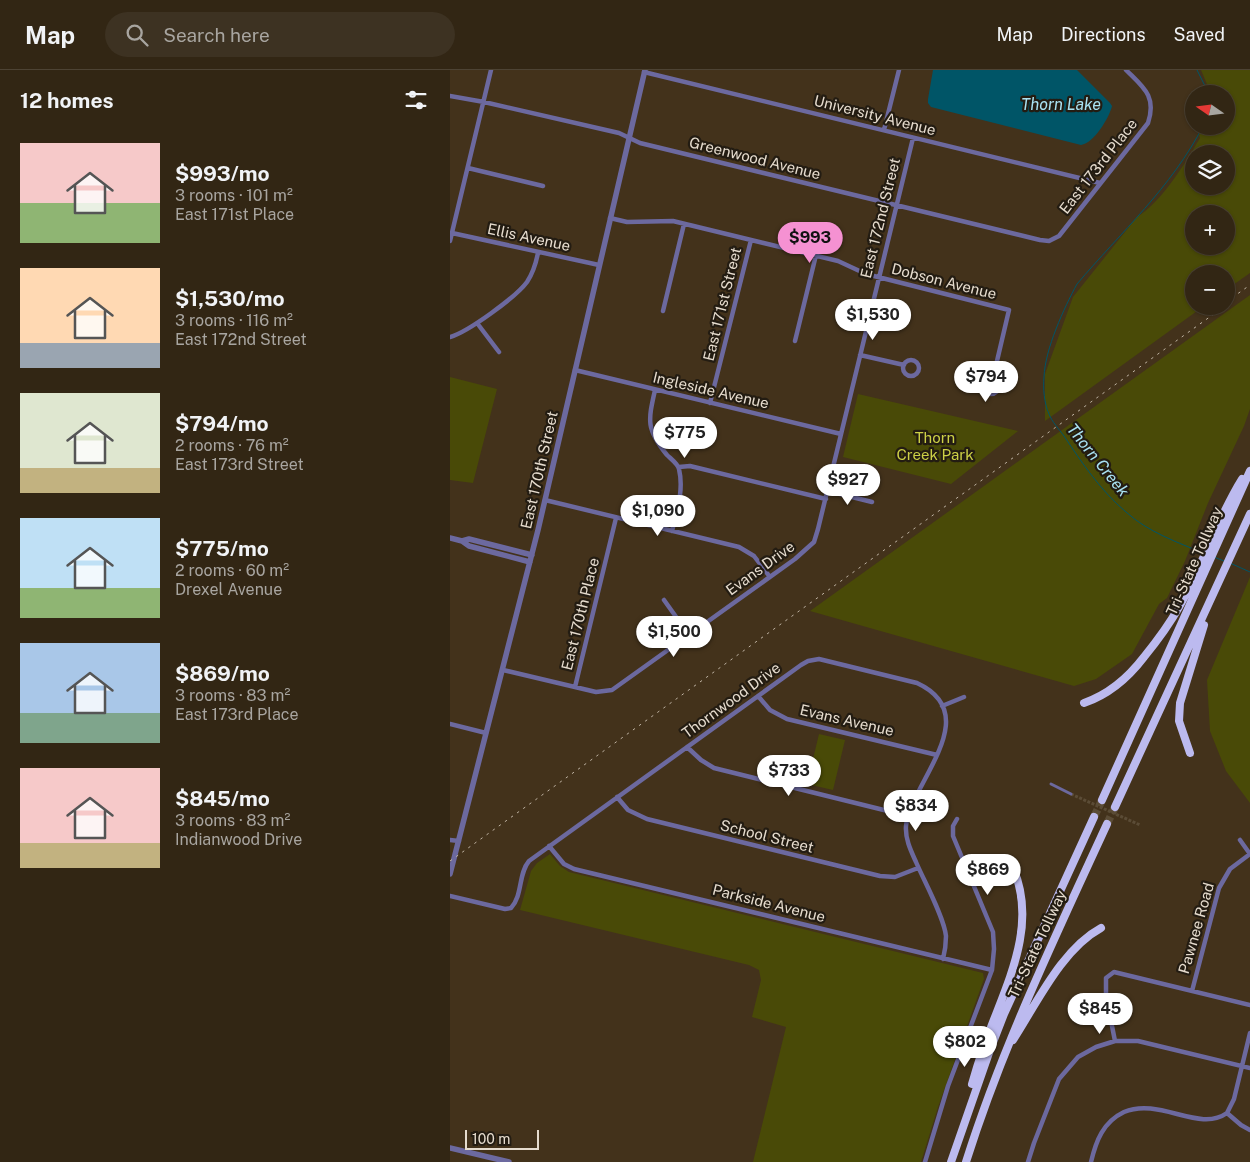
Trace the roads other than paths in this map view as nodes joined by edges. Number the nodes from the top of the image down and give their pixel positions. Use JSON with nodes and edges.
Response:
{"nodes":[{"id":1,"x":491,"y":70,"type":"edge"},
{"id":2,"x":898,"y":70,"type":"edge"},
{"id":3,"x":1126,"y":70,"type":"edge"},
{"id":4,"x":645,"y":71,"type":"edge"},
{"id":5,"x":450,"y":96,"type":"edge"},
{"id":6,"x":484,"y":102,"type":"junction"},
{"id":7,"x":884,"y":130,"type":"junction"},
{"id":8,"x":629,"y":138,"type":"junction"},
{"id":9,"x":913,"y":138,"type":"junction"},
{"id":10,"x":468,"y":168,"type":"junction"},
{"id":11,"x":1100,"y":183,"type":"junction"},
{"id":12,"x":543,"y":186,"type":"dead end"},
{"id":13,"x":896,"y":205,"type":"junction"},
{"id":14,"x":452,"y":210,"type":"dead end"},
{"id":15,"x":458,"y":211,"type":"junction"},
{"id":16,"x":610,"y":218,"type":"junction"},
{"id":17,"x":684,"y":224,"type":"junction"},
{"id":18,"x":452,"y":233,"type":"junction"},
{"id":19,"x":751,"y":240,"type":"junction"},
{"id":20,"x":1054,"y":240,"type":"joint"},
{"id":21,"x":450,"y":241,"type":"edge"},
{"id":22,"x":538,"y":252,"type":"junction"},
{"id":23,"x":816,"y":255,"type":"junction"},
{"id":24,"x":599,"y":265,"type":"junction"},
{"id":25,"x":879,"y":278,"type":"junction"},
{"id":26,"x":663,"y":312,"type":"dead end"},
{"id":27,"x":477,"y":323,"type":"junction"},
{"id":28,"x":450,"y":337,"type":"edge"},
{"id":29,"x":795,"y":341,"type":"dead end"},
{"id":30,"x":499,"y":352,"type":"dead end"},
{"id":31,"x":860,"y":356,"type":"junction"},
{"id":32,"x":904,"y":366,"type":"dead end"},
{"id":33,"x":575,"y":370,"type":"junction"},
{"id":34,"x":993,"y":378,"type":"dead end"},
{"id":35,"x":655,"y":390,"type":"junction"},
{"id":36,"x":710,"y":403,"type":"junction"},
{"id":37,"x":841,"y":434,"type":"junction"},
{"id":38,"x":679,"y":467,"type":"junction"},
{"id":39,"x":1250,"y":467,"type":"edge"},
{"id":40,"x":1250,"y":471,"type":"edge"},
{"id":41,"x":828,"y":491,"type":"junction"},
{"id":42,"x":826,"y":499,"type":"junction"},
{"id":43,"x":545,"y":500,"type":"junction"},
{"id":44,"x":872,"y":502,"type":"dead end"},
{"id":45,"x":1250,"y":514,"type":"edge"},
{"id":46,"x":616,"y":518,"type":"junction"},
{"id":47,"x":672,"y":530,"type":"junction"},
{"id":48,"x":1219,"y":531,"type":"junction"},
{"id":49,"x":450,"y":538,"type":"edge"},
{"id":50,"x":816,"y":539,"type":"joint"},
{"id":51,"x":462,"y":541,"type":"junction"},
{"id":52,"x":532,"y":555,"type":"junction"},
{"id":53,"x":530,"y":562,"type":"junction"},
{"id":54,"x":770,"y":577,"type":"junction"},
{"id":55,"x":1196,"y":580,"type":"junction"},
{"id":56,"x":664,"y":600,"type":"dead end"},
{"id":57,"x":1211,"y":600,"type":"junction"},
{"id":58,"x":689,"y":635,"type":"junction"},
{"id":59,"x":503,"y":670,"type":"junction"},
{"id":60,"x":575,"y":687,"type":"junction"},
{"id":61,"x":758,"y":696,"type":"junction"},
{"id":62,"x":964,"y":697,"type":"dead end"},
{"id":63,"x":1084,"y":703,"type":"dead end"},
{"id":64,"x":942,"y":706,"type":"junction"},
{"id":65,"x":450,"y":724,"type":"edge"},
{"id":66,"x":486,"y":733,"type":"junction"},
{"id":67,"x":688,"y":747,"type":"junction"},
{"id":68,"x":1190,"y":753,"type":"dead end"},
{"id":69,"x":937,"y":755,"type":"junction"},
{"id":70,"x":1051,"y":784,"type":"dead end"},
{"id":71,"x":1071,"y":794,"type":"tunnel mouth"},
{"id":72,"x":617,"y":797,"type":"junction"},
{"id":73,"x":1102,"y":800,"type":"tunnel mouth"},
{"id":74,"x":1115,"y":807,"type":"tunnel mouth"},
{"id":75,"x":908,"y":816,"type":"junction"},
{"id":76,"x":1094,"y":817,"type":"tunnel mouth"},
{"id":77,"x":957,"y":819,"type":"dead end"},
{"id":78,"x":1108,"y":824,"type":"tunnel mouth"},
{"id":79,"x":450,"y":840,"type":"edge"},
{"id":80,"x":1240,"y":840,"type":"dead end"},
{"id":81,"x":459,"y":841,"type":"junction"},
{"id":82,"x":550,"y":846,"type":"junction"},
{"id":83,"x":1250,"y":854,"type":"edge"},
{"id":84,"x":918,"y":868,"type":"junction"},
{"id":85,"x":1013,"y":868,"type":"dead end"},
{"id":86,"x":450,"y":874,"type":"edge"},
{"id":87,"x":450,"y":896,"type":"edge"},
{"id":88,"x":1101,"y":928,"type":"dead end"},
{"id":89,"x":943,"y":959,"type":"junction"},
{"id":90,"x":992,"y":970,"type":"junction"},
{"id":91,"x":1192,"y":991,"type":"junction"},
{"id":92,"x":1250,"y":1005,"type":"edge"},
{"id":93,"x":1250,"y":1033,"type":"edge"},
{"id":94,"x":1115,"y":1041,"type":"junction"},
{"id":95,"x":1002,"y":1059,"type":"junction"},
{"id":96,"x":1242,"y":1066,"type":"junction"},
{"id":97,"x":1250,"y":1068,"type":"edge"},
{"id":98,"x":968,"y":1110,"type":"junction"},
{"id":99,"x":1227,"y":1113,"type":"junction"},
{"id":100,"x":1250,"y":1130,"type":"edge"},
{"id":101,"x":450,"y":1148,"type":"edge"},
{"id":102,"x":509,"y":1162,"type":"edge"},
{"id":103,"x":925,"y":1162,"type":"edge"},
{"id":104,"x":951,"y":1162,"type":"edge"},
{"id":105,"x":966,"y":1162,"type":"edge"},
{"id":106,"x":1028,"y":1162,"type":"edge"},
{"id":107,"x":1091,"y":1162,"type":"edge"}],
"edges":[{"from":1,"to":6,"type":"street"},
{"from":2,"to":7,"type":"street"},
{"from":3,"to":11,"type":"street","name":"East 173rd Place"},
{"from":4,"to":7,"type":"street","name":"University Avenue"},
{"from":4,"to":8,"type":"street","name":"East 170th Street"},
{"from":5,"to":6,"type":"street","name":"Greenwood Avenue"},
{"from":6,"to":8,"type":"street","name":"Greenwood Avenue"},
{"from":6,"to":10,"type":"street"},
{"from":7,"to":9,"type":"street","name":"University Avenue"},
{"from":8,"to":13,"type":"street","name":"Greenwood Avenue"},
{"from":8,"to":16,"type":"street","name":"East 170th Street"},
{"from":9,"to":11,"type":"street","name":"University Avenue"},
{"from":9,"to":13,"type":"street","name":"East 172nd Street"},
{"from":10,"to":12,"type":"street"},
{"from":10,"to":15,"type":"street"},
{"from":11,"to":20,"type":"street","name":"East 173rd Place"},
{"from":13,"to":20,"type":"street","name":"Greenwood Avenue"},
{"from":13,"to":25,"type":"street","name":"East 172nd Street"},
{"from":14,"to":15,"type":"street"},
{"from":15,"to":18,"type":"street"},
{"from":16,"to":17,"type":"street","name":"Dobson Avenue"},
{"from":16,"to":24,"type":"street","name":"East 170th Street"},
{"from":17,"to":19,"type":"street","name":"Dobson Avenue"},
{"from":17,"to":26,"type":"street"},
{"from":18,"to":21,"type":"street"},
{"from":18,"to":22,"type":"street","name":"Ellis Avenue"},
{"from":19,"to":23,"type":"street","name":"Dobson Avenue"},
{"from":19,"to":36,"type":"street","name":"East 171st Street"},
{"from":22,"to":24,"type":"street","name":"Ellis Avenue"},
{"from":22,"to":27,"type":"street"},
{"from":23,"to":25,"type":"street","name":"Dobson Avenue"},
{"from":23,"to":29,"type":"street"},
{"from":24,"to":33,"type":"street","name":"East 170th Street"},
{"from":25,"to":31,"type":"street","name":"East 172nd Street"},
{"from":25,"to":34,"type":"street","name":"Dobson Avenue"},
{"from":27,"to":28,"type":"street"},
{"from":27,"to":30,"type":"street"},
{"from":31,"to":32,"type":"street"},
{"from":31,"to":37,"type":"street","name":"East 172nd Street"},
{"from":33,"to":35,"type":"street","name":"Ingleside Avenue"},
{"from":33,"to":43,"type":"street","name":"East 170th Street"},
{"from":35,"to":36,"type":"street","name":"Ingleside Avenue"},
{"from":35,"to":38,"type":"street"},
{"from":36,"to":37,"type":"street","name":"Ingleside Avenue"},
{"from":37,"to":41,"type":"street","name":"East 172nd Street"},
{"from":38,"to":42,"type":"street"},
{"from":38,"to":47,"type":"street"},
{"from":39,"to":48,"type":"highway"},
{"from":40,"to":48,"type":"highway","name":"Tri-State Tollway"},
{"from":41,"to":42,"type":"street","name":"East 172nd Street"},
{"from":41,"to":44,"type":"street"},
{"from":42,"to":50,"type":"street","name":"East 172nd Street"},
{"from":43,"to":46,"type":"street"},
{"from":43,"to":52,"type":"street","name":"East 170th Street"},
{"from":45,"to":57,"type":"highway","name":"Tri-State Tollway"},
{"from":46,"to":47,"type":"street"},
{"from":46,"to":60,"type":"street","name":"East 170th Place"},
{"from":47,"to":54,"type":"street"},
{"from":48,"to":55,"type":"highway"},
{"from":49,"to":51,"type":"street"},
{"from":50,"to":54,"type":"street","name":"Evans Drive"},
{"from":51,"to":52,"type":"street"},
{"from":51,"to":53,"type":"street"},
{"from":52,"to":53,"type":"street","name":"East 170th Street"},
{"from":53,"to":59,"type":"street","name":"East 170th Street"},
{"from":54,"to":58,"type":"street","name":"Evans Drive"},
{"from":55,"to":63,"type":"highway"},
{"from":55,"to":73,"type":"highway","name":"Tri-State Tollway"},
{"from":56,"to":58,"type":"street"},
{"from":57,"to":68,"type":"highway"},
{"from":57,"to":74,"type":"highway","name":"Tri-State Tollway"},
{"from":58,"to":60,"type":"street","name":"Evans Drive"},
{"from":59,"to":60,"type":"street","name":"Evans Drive"},
{"from":59,"to":66,"type":"street","name":"East 170th Street"},
{"from":61,"to":64,"type":"street","name":"Thornwood Drive"},
{"from":61,"to":67,"type":"street","name":"Thornwood Drive"},
{"from":61,"to":69,"type":"street","name":"Evans Avenue"},
{"from":62,"to":64,"type":"street"},
{"from":64,"to":69,"type":"street"},
{"from":65,"to":66,"type":"street"},
{"from":66,"to":81,"type":"street","name":"East 170th Street"},
{"from":67,"to":72,"type":"street","name":"Thornwood Drive"},
{"from":67,"to":75,"type":"street"},
{"from":69,"to":75,"type":"street"},
{"from":70,"to":71,"type":"street"},
{"from":72,"to":82,"type":"street","name":"Thornwood Drive"},
{"from":72,"to":84,"type":"street","name":"School Street"},
{"from":75,"to":84,"type":"street"},
{"from":76,"to":98,"type":"highway","name":"Tri-State Tollway"},
{"from":77,"to":90,"type":"street"},
{"from":78,"to":95,"type":"highway","name":"Tri-State Tollway"},
{"from":79,"to":81,"type":"street"},
{"from":80,"to":83,"type":"street"},
{"from":81,"to":86,"type":"street","name":"East 170th Street"},
{"from":82,"to":87,"type":"street"},
{"from":82,"to":89,"type":"street","name":"Parkside Avenue"},
{"from":83,"to":91,"type":"street","name":"Pawnee Road"},
{"from":84,"to":89,"type":"street"},
{"from":85,"to":98,"type":"highway"},
{"from":88,"to":95,"type":"highway"},
{"from":89,"to":90,"type":"street","name":"Parkside Avenue"},
{"from":90,"to":103,"type":"street"},
{"from":91,"to":92,"type":"street"},
{"from":91,"to":94,"type":"street"},
{"from":93,"to":96,"type":"street"},
{"from":94,"to":96,"type":"street"},
{"from":94,"to":106,"type":"street"},
{"from":95,"to":105,"type":"highway","name":"Tri-State Tollway"},
{"from":96,"to":97,"type":"street"},
{"from":96,"to":99,"type":"street"},
{"from":98,"to":104,"type":"highway","name":"Tri-State Tollway"},
{"from":99,"to":100,"type":"street"},
{"from":99,"to":107,"type":"street"},
{"from":101,"to":102,"type":"street"}]}
